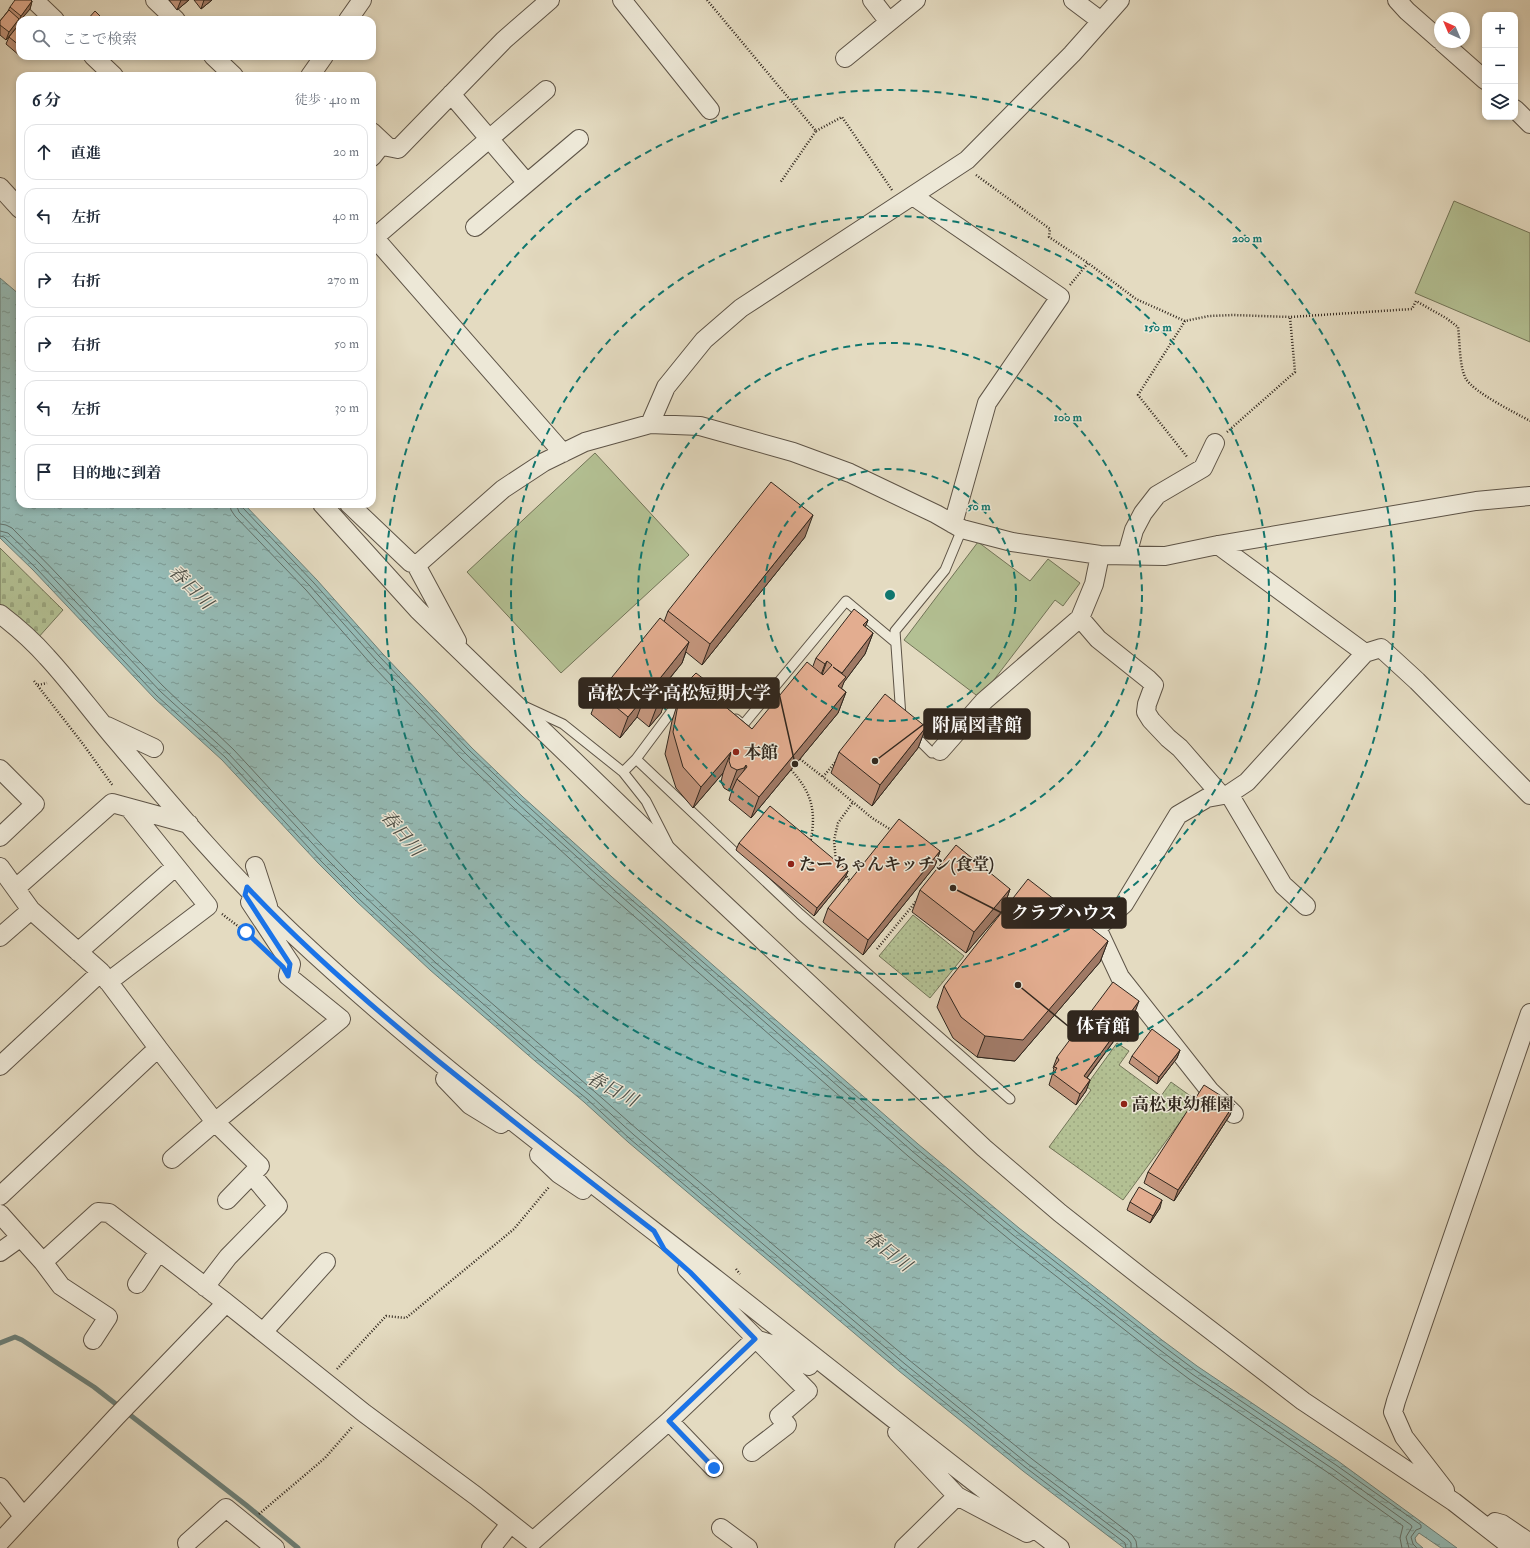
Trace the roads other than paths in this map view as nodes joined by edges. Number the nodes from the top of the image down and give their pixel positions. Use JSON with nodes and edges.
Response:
{"nodes":[{"id":1,"x":34,"y":0,"type":"edge"},
{"id":2,"x":155,"y":0,"type":"edge"},
{"id":3,"x":362,"y":0,"type":"edge"},
{"id":4,"x":550,"y":0,"type":"edge"},
{"id":5,"x":622,"y":0,"type":"edge"},
{"id":6,"x":872,"y":0,"type":"edge"},
{"id":7,"x":916,"y":0,"type":"edge"},
{"id":8,"x":1073,"y":0,"type":"edge"},
{"id":9,"x":1120,"y":0,"type":"edge"},
{"id":10,"x":1397,"y":0,"type":"edge"},
{"id":11,"x":51,"y":16,"type":"edge"},
{"id":12,"x":172,"y":16,"type":"edge"},
{"id":13,"x":351,"y":16,"type":"edge"},
{"id":14,"x":1101,"y":21,"type":"junction"},
{"id":15,"x":889,"y":22,"type":"junction"},
{"id":16,"x":1434,"y":35,"type":"edge"},
{"id":17,"x":1449,"y":48,"type":"edge"},
{"id":18,"x":845,"y":58,"type":"dead end"},
{"id":19,"x":97,"y":60,"type":"edge"},
{"id":20,"x":217,"y":60,"type":"edge"},
{"id":21,"x":321,"y":60,"type":"edge"},
{"id":22,"x":110,"y":72,"type":"edge"},
{"id":23,"x":230,"y":72,"type":"edge"},
{"id":24,"x":314,"y":72,"type":"edge"},
{"id":25,"x":1482,"y":77,"type":"edge"},
{"id":26,"x":546,"y":90,"type":"dead end"},
{"id":27,"x":451,"y":94,"type":"junction"},
{"id":28,"x":710,"y":110,"type":"dead end"},
{"id":29,"x":1518,"y":112,"type":"edge"},
{"id":30,"x":1530,"y":124,"type":"edge"},
{"id":31,"x":378,"y":138,"type":"edge"},
{"id":32,"x":579,"y":138,"type":"dead end"},
{"id":33,"x":489,"y":139,"type":"junction"},
{"id":34,"x":0,"y":183,"type":"edge"},
{"id":35,"x":527,"y":183,"type":"junction"},
{"id":36,"x":0,"y":187,"type":"edge"},
{"id":37,"x":16,"y":193,"type":"edge"},
{"id":38,"x":907,"y":200,"type":"junction"},
{"id":39,"x":16,"y":205,"type":"edge"},
{"id":40,"x":475,"y":227,"type":"dead end"},
{"id":41,"x":376,"y":233,"type":"edge"},
{"id":42,"x":376,"y":239,"type":"edge"},
{"id":43,"x":650,"y":424,"type":"junction"},
{"id":44,"x":1215,"y":444,"type":"road end"},
{"id":45,"x":563,"y":453,"type":"junction"},
{"id":46,"x":1530,"y":496,"type":"edge"},
{"id":47,"x":326,"y":508,"type":"edge"},
{"id":48,"x":353,"y":508,"type":"edge"},
{"id":49,"x":958,"y":527,"type":"junction"},
{"id":50,"x":1218,"y":544,"type":"junction"},
{"id":51,"x":1100,"y":555,"type":"junction"},
{"id":52,"x":1127,"y":555,"type":"junction"},
{"id":53,"x":415,"y":563,"type":"junction"},
{"id":54,"x":0,"y":614,"type":"edge"},
{"id":55,"x":1080,"y":618,"type":"junction"},
{"id":56,"x":0,"y":629,"type":"edge"},
{"id":57,"x":895,"y":642,"type":"junction"},
{"id":58,"x":1365,"y":653,"type":"junction"},
{"id":59,"x":45,"y":655,"type":"junction"},
{"id":60,"x":465,"y":656,"type":"junction"},
{"id":61,"x":691,"y":684,"type":"edge"},
{"id":62,"x":509,"y":698,"type":"junction"},
{"id":63,"x":731,"y":716,"type":"edge"},
{"id":64,"x":101,"y":723,"type":"junction"},
{"id":65,"x":154,"y":748,"type":"dead end"},
{"id":66,"x":936,"y":752,"type":"joint"},
{"id":67,"x":636,"y":758,"type":"junction"},
{"id":68,"x":0,"y":769,"type":"edge"},
{"id":69,"x":623,"y":772,"type":"junction"},
{"id":70,"x":1225,"y":795,"type":"junction"},
{"id":71,"x":1530,"y":795,"type":"edge"},
{"id":72,"x":129,"y":808,"type":"junction"},
{"id":73,"x":189,"y":824,"type":"junction"},
{"id":74,"x":0,"y":836,"type":"edge"},
{"id":75,"x":675,"y":858,"type":"junction"},
{"id":76,"x":255,"y":866,"type":"dead end"},
{"id":77,"x":0,"y":867,"type":"edge"},
{"id":78,"x":175,"y":867,"type":"junction"},
{"id":79,"x":247,"y":887,"type":"junction"},
{"id":80,"x":16,"y":888,"type":"junction"},
{"id":81,"x":1306,"y":906,"type":"dead end"},
{"id":82,"x":31,"y":910,"type":"junction"},
{"id":83,"x":269,"y":910,"type":"junction"},
{"id":84,"x":0,"y":937,"type":"edge"},
{"id":85,"x":78,"y":952,"type":"junction"},
{"id":86,"x":105,"y":977,"type":"junction"},
{"id":87,"x":1530,"y":1012,"type":"edge"},
{"id":88,"x":158,"y":1048,"type":"junction"},
{"id":89,"x":0,"y":1066,"type":"edge"},
{"id":90,"x":1010,"y":1099,"type":"dead end"},
{"id":91,"x":1234,"y":1114,"type":"edge"},
{"id":92,"x":215,"y":1122,"type":"junction"},
{"id":93,"x":519,"y":1131,"type":"junction"},
{"id":94,"x":172,"y":1159,"type":"dead end"},
{"id":95,"x":252,"y":1175,"type":"junction"},
{"id":96,"x":0,"y":1196,"type":"edge"},
{"id":97,"x":227,"y":1200,"type":"dead end"},
{"id":98,"x":623,"y":1212,"type":"junction"},
{"id":99,"x":0,"y":1214,"type":"edge"},
{"id":100,"x":654,"y":1231,"type":"junction"},
{"id":101,"x":21,"y":1237,"type":"junction"},
{"id":102,"x":664,"y":1249,"type":"junction"},
{"id":103,"x":159,"y":1251,"type":"junction"},
{"id":104,"x":0,"y":1252,"type":"edge"},
{"id":105,"x":43,"y":1262,"type":"junction"},
{"id":106,"x":326,"y":1262,"type":"dead end"},
{"id":107,"x":137,"y":1284,"type":"dead end"},
{"id":108,"x":205,"y":1287,"type":"junction"},
{"id":109,"x":226,"y":1303,"type":"junction"},
{"id":110,"x":263,"y":1332,"type":"junction"},
{"id":111,"x":755,"y":1339,"type":"junction"},
{"id":112,"x":93,"y":1340,"type":"dead end"},
{"id":113,"x":861,"y":1393,"type":"junction"},
{"id":114,"x":669,"y":1421,"type":"junction"},
{"id":115,"x":752,"y":1452,"type":"dead end"},
{"id":116,"x":714,"y":1468,"type":"dead end"},
{"id":117,"x":0,"y":1487,"type":"edge"},
{"id":118,"x":957,"y":1496,"type":"junction"},
{"id":119,"x":1454,"y":1502,"type":"junction"},
{"id":120,"x":1473,"y":1515,"type":"junction"},
{"id":121,"x":23,"y":1516,"type":"junction"},
{"id":122,"x":510,"y":1524,"type":"junction"},
{"id":123,"x":722,"y":1528,"type":"dead end"},
{"id":124,"x":0,"y":1542,"type":"edge"},
{"id":125,"x":187,"y":1543,"type":"dead end"},
{"id":126,"x":1530,"y":1543,"type":"edge"},
{"id":127,"x":1057,"y":1545,"type":"edge"},
{"id":128,"x":275,"y":1548,"type":"edge"},
{"id":129,"x":491,"y":1548,"type":"edge"},
{"id":130,"x":748,"y":1548,"type":"edge"},
{"id":131,"x":904,"y":1548,"type":"edge"},
{"id":132,"x":1513,"y":1548,"type":"edge"}],
"edges":[{"from":1,"to":11,"type":"street"},
{"from":2,"to":12,"type":"street"},
{"from":3,"to":13,"type":"street"},
{"from":4,"to":27,"type":"street"},
{"from":5,"to":28,"type":"street"},
{"from":6,"to":15,"type":"street"},
{"from":7,"to":15,"type":"street"},
{"from":8,"to":14,"type":"street"},
{"from":9,"to":14,"type":"street"},
{"from":10,"to":16,"type":"street"},
{"from":14,"to":38,"type":"street"},
{"from":15,"to":18,"type":"street"},
{"from":17,"to":25,"type":"street"},
{"from":19,"to":22,"type":"street"},
{"from":20,"to":23,"type":"street"},
{"from":21,"to":24,"type":"street"},
{"from":26,"to":33,"type":"street"},
{"from":27,"to":31,"type":"street"},
{"from":27,"to":33,"type":"street"},
{"from":29,"to":30,"type":"street"},
{"from":32,"to":35,"type":"street"},
{"from":33,"to":35,"type":"street"},
{"from":33,"to":41,"type":"street"},
{"from":34,"to":37,"type":"street"},
{"from":35,"to":40,"type":"street"},
{"from":36,"to":39,"type":"street"},
{"from":38,"to":43,"type":"street"},
{"from":38,"to":49,"type":"street"},
{"from":42,"to":45,"type":"street"},
{"from":43,"to":45,"type":"street"},
{"from":43,"to":49,"type":"street"},
{"from":44,"to":52,"type":"street"},
{"from":45,"to":53,"type":"street"},
{"from":46,"to":50,"type":"street"},
{"from":47,"to":60,"type":"street"},
{"from":48,"to":53,"type":"street"},
{"from":49,"to":51,"type":"street"},
{"from":49,"to":57,"type":"lane"},
{"from":50,"to":52,"type":"street"},
{"from":50,"to":58,"type":"street"},
{"from":51,"to":52,"type":"street"},
{"from":51,"to":55,"type":"street"},
{"from":53,"to":60,"type":"street"},
{"from":54,"to":59,"type":"street"},
{"from":55,"to":66,"type":"street"},
{"from":55,"to":70,"type":"street"},
{"from":56,"to":59,"type":"street"},
{"from":57,"to":63,"type":"lane"},
{"from":57,"to":66,"type":"lane"},
{"from":58,"to":70,"type":"street"},
{"from":58,"to":71,"type":"street"},
{"from":59,"to":64,"type":"street"},
{"from":60,"to":62,"type":"street"},
{"from":61,"to":67,"type":"lane"},
{"from":62,"to":69,"type":"lane"},
{"from":62,"to":75,"type":"street"},
{"from":64,"to":65,"type":"street"},
{"from":64,"to":73,"type":"street"},
{"from":67,"to":69,"type":"lane"},
{"from":67,"to":90,"type":"lane"},
{"from":68,"to":74,"type":"street"},
{"from":69,"to":75,"type":"lane"},
{"from":70,"to":81,"type":"street"},
{"from":70,"to":91,"type":"street"},
{"from":72,"to":73,"type":"street"},
{"from":72,"to":78,"type":"street"},
{"from":72,"to":80,"type":"street"},
{"from":73,"to":79,"type":"street"},
{"from":75,"to":119,"type":"street"},
{"from":76,"to":83,"type":"street"},
{"from":77,"to":80,"type":"street"},
{"from":78,"to":85,"type":"street"},
{"from":78,"to":86,"type":"street"},
{"from":79,"to":83,"type":"street"},
{"from":79,"to":92,"type":"street"},
{"from":80,"to":82,"type":"street"},
{"from":82,"to":84,"type":"street"},
{"from":82,"to":85,"type":"street"},
{"from":83,"to":93,"type":"street"},
{"from":85,"to":86,"type":"street"},
{"from":86,"to":88,"type":"street"},
{"from":86,"to":89,"type":"street"},
{"from":87,"to":119,"type":"street"},
{"from":88,"to":92,"type":"street"},
{"from":88,"to":96,"type":"street"},
{"from":92,"to":94,"type":"street"},
{"from":92,"to":95,"type":"street"},
{"from":93,"to":98,"type":"street"},
{"from":93,"to":98,"type":"street"},
{"from":95,"to":97,"type":"street"},
{"from":95,"to":108,"type":"street"},
{"from":98,"to":100,"type":"street"},
{"from":98,"to":102,"type":"street"},
{"from":99,"to":101,"type":"street"},
{"from":100,"to":102,"type":"street"},
{"from":100,"to":113,"type":"street"},
{"from":101,"to":104,"type":"street"},
{"from":101,"to":105,"type":"street"},
{"from":102,"to":111,"type":"street"},
{"from":103,"to":105,"type":"street"},
{"from":103,"to":107,"type":"street"},
{"from":103,"to":108,"type":"street"},
{"from":105,"to":112,"type":"street"},
{"from":106,"to":110,"type":"street"},
{"from":108,"to":109,"type":"street"},
{"from":109,"to":110,"type":"street"},
{"from":109,"to":121,"type":"street"},
{"from":110,"to":122,"type":"street"},
{"from":111,"to":113,"type":"street"},
{"from":111,"to":114,"type":"street"},
{"from":111,"to":115,"type":"street"},
{"from":113,"to":118,"type":"street"},
{"from":113,"to":127,"type":"street"},
{"from":114,"to":116,"type":"street"},
{"from":114,"to":122,"type":"street"},
{"from":117,"to":121,"type":"street"},
{"from":118,"to":127,"type":"street"},
{"from":118,"to":131,"type":"street"},
{"from":119,"to":120,"type":"street"},
{"from":120,"to":126,"type":"street"},
{"from":120,"to":132,"type":"street"},
{"from":121,"to":124,"type":"street"},
{"from":122,"to":129,"type":"street"},
{"from":123,"to":130,"type":"street"},
{"from":125,"to":128,"type":"street"}]}
